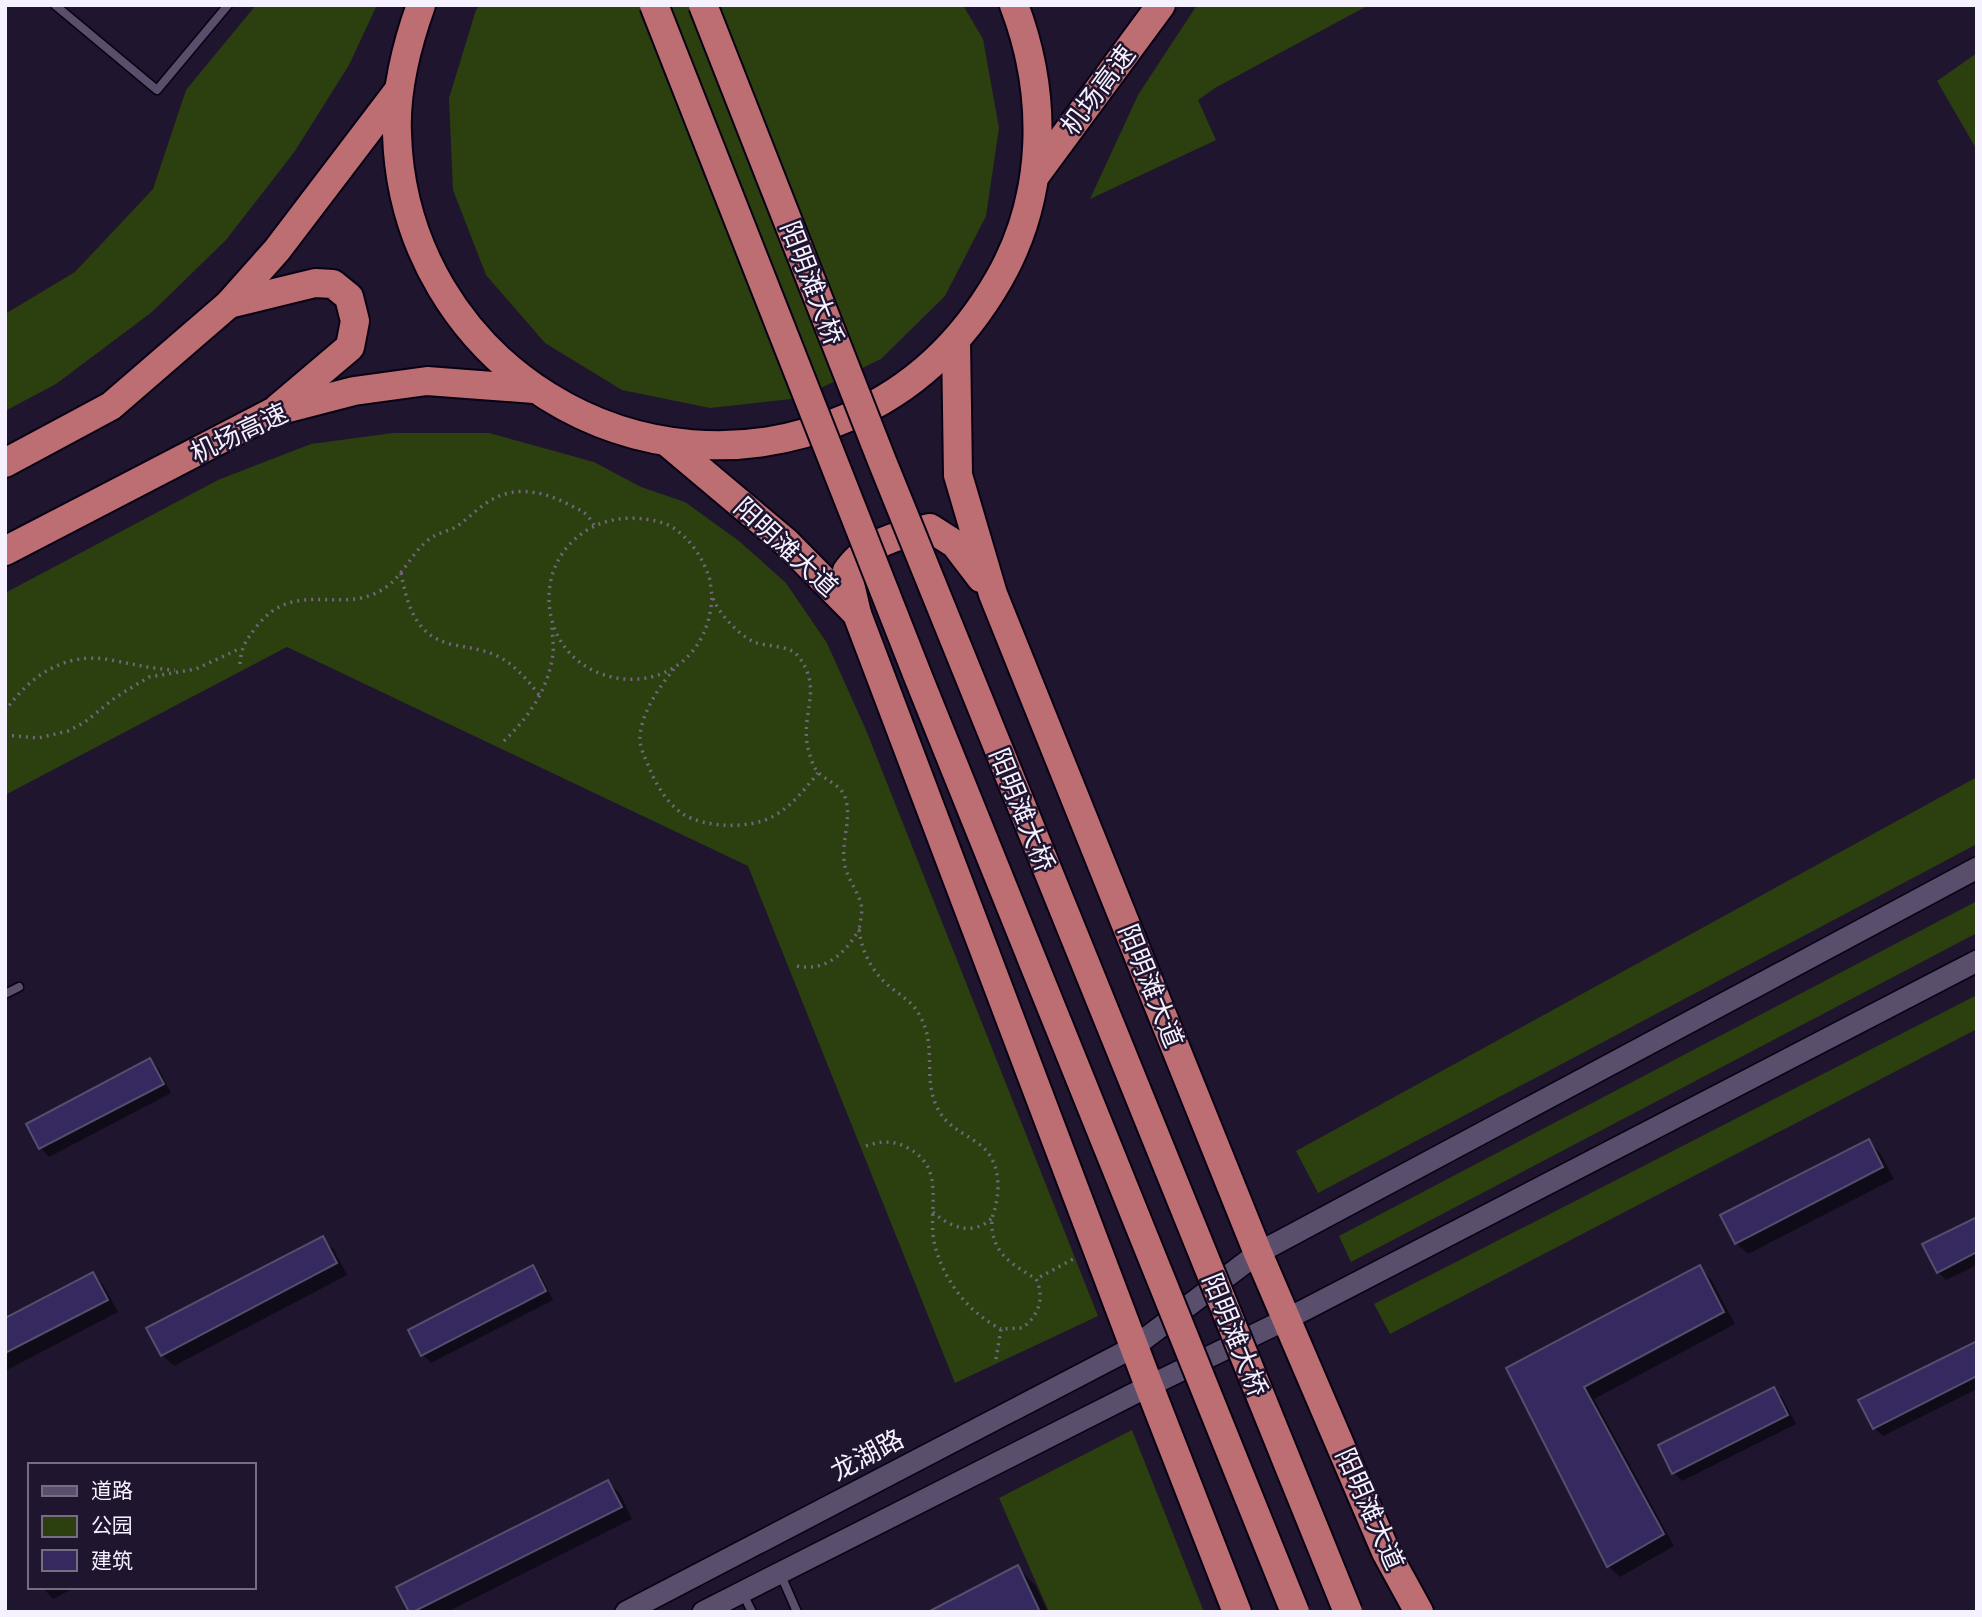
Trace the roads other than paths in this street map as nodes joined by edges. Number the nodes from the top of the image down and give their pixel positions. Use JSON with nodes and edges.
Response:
{"nodes":[{"id":1,"x":55,"y":5,"type":"edge"},
{"id":2,"x":228,"y":5,"type":"edge"},
{"id":3,"x":421,"y":5,"type":"edge"},
{"id":4,"x":654,"y":5,"type":"edge"},
{"id":5,"x":703,"y":5,"type":"edge"},
{"id":6,"x":1014,"y":5,"type":"edge"},
{"id":7,"x":1161,"y":5,"type":"edge"},
{"id":8,"x":398,"y":91,"type":"junction"},
{"id":9,"x":1035,"y":176,"type":"junction"},
{"id":10,"x":229,"y":304,"type":"junction"},
{"id":11,"x":956,"y":341,"type":"junction"},
{"id":12,"x":534,"y":389,"type":"junction"},
{"id":13,"x":273,"y":412,"type":"junction"},
{"id":14,"x":667,"y":442,"type":"junction"},
{"id":15,"x":5,"y":463,"type":"edge"},
{"id":16,"x":5,"y":551,"type":"edge"},
{"id":17,"x":993,"y":594,"type":"junction"},
{"id":18,"x":857,"y":614,"type":"junction"},
{"id":19,"x":1977,"y":868,"type":"edge"},
{"id":20,"x":1977,"y":961,"type":"edge"},
{"id":21,"x":19,"y":987,"type":"dead end"},
{"id":22,"x":5,"y":994,"type":"edge"},
{"id":23,"x":1258,"y":1253,"type":"junction"},
{"id":24,"x":1287,"y":1320,"type":"junction"},
{"id":25,"x":1134,"y":1347,"type":"junction"},
{"id":26,"x":1149,"y":1386,"type":"junction"},
{"id":27,"x":1194,"y":1502,"type":"junction"},
{"id":28,"x":1386,"y":1552,"type":"junction"},
{"id":29,"x":780,"y":1573,"type":"junction"},
{"id":30,"x":742,"y":1592,"type":"junction"},
{"id":31,"x":626,"y":1612,"type":"edge"},
{"id":32,"x":703,"y":1612,"type":"edge"},
{"id":33,"x":752,"y":1612,"type":"edge"},
{"id":34,"x":797,"y":1612,"type":"edge"},
{"id":35,"x":1237,"y":1612,"type":"edge"},
{"id":36,"x":1251,"y":1612,"type":"edge"},
{"id":37,"x":1294,"y":1612,"type":"edge"},
{"id":38,"x":1348,"y":1612,"type":"edge"},
{"id":39,"x":1405,"y":1612,"type":"edge"},
{"id":40,"x":1419,"y":1612,"type":"edge"}],
"edges":[{"from":1,"to":2,"type":"lane"},
{"from":3,"to":8,"type":"highway"},
{"from":4,"to":37,"type":"highway","name":"阳明滩大桥","bridge":true},
{"from":5,"to":38,"type":"highway","name":"阳明滩大桥","bridge":true},
{"from":6,"to":9,"type":"highway"},
{"from":7,"to":9,"type":"highway","name":"机场高速"},
{"from":8,"to":10,"type":"highway"},
{"from":8,"to":12,"type":"highway"},
{"from":9,"to":11,"type":"highway"},
{"from":10,"to":13,"type":"highway"},
{"from":10,"to":15,"type":"highway"},
{"from":11,"to":14,"type":"highway"},
{"from":11,"to":17,"type":"highway","name":"阳明滩大道"},
{"from":12,"to":13,"type":"highway","name":"机场高速"},
{"from":12,"to":14,"type":"highway"},
{"from":13,"to":16,"type":"highway","name":"机场高速"},
{"from":14,"to":18,"type":"highway","name":"阳明滩大道"},
{"from":17,"to":18,"type":"highway"},
{"from":17,"to":23,"type":"highway","name":"阳明滩大道"},
{"from":18,"to":25,"type":"highway","name":"阳明滩大道"},
{"from":19,"to":23,"type":"main road","name":"龙湖路"},
{"from":20,"to":24,"type":"main road"},
{"from":21,"to":22,"type":"lane"},
{"from":23,"to":24,"type":"highway","name":"阳明滩大道"},
{"from":23,"to":25,"type":"main road","name":"龙湖路"},
{"from":24,"to":26,"type":"main road"},
{"from":24,"to":28,"type":"highway","name":"阳明滩大道"},
{"from":25,"to":26,"type":"highway","name":"阳明滩大道"},
{"from":25,"to":31,"type":"main road","name":"龙湖路"},
{"from":26,"to":27,"type":"highway","name":"阳明滩大道"},
{"from":26,"to":29,"type":"main road"},
{"from":27,"to":35,"type":"highway","name":"阳明滩大道"},
{"from":27,"to":36,"type":"highway"},
{"from":28,"to":39,"type":"highway"},
{"from":28,"to":40,"type":"highway","name":"阳明滩大道"},
{"from":29,"to":30,"type":"main road"},
{"from":29,"to":34,"type":"lane"},
{"from":30,"to":32,"type":"main road"},
{"from":30,"to":33,"type":"lane"}]}
